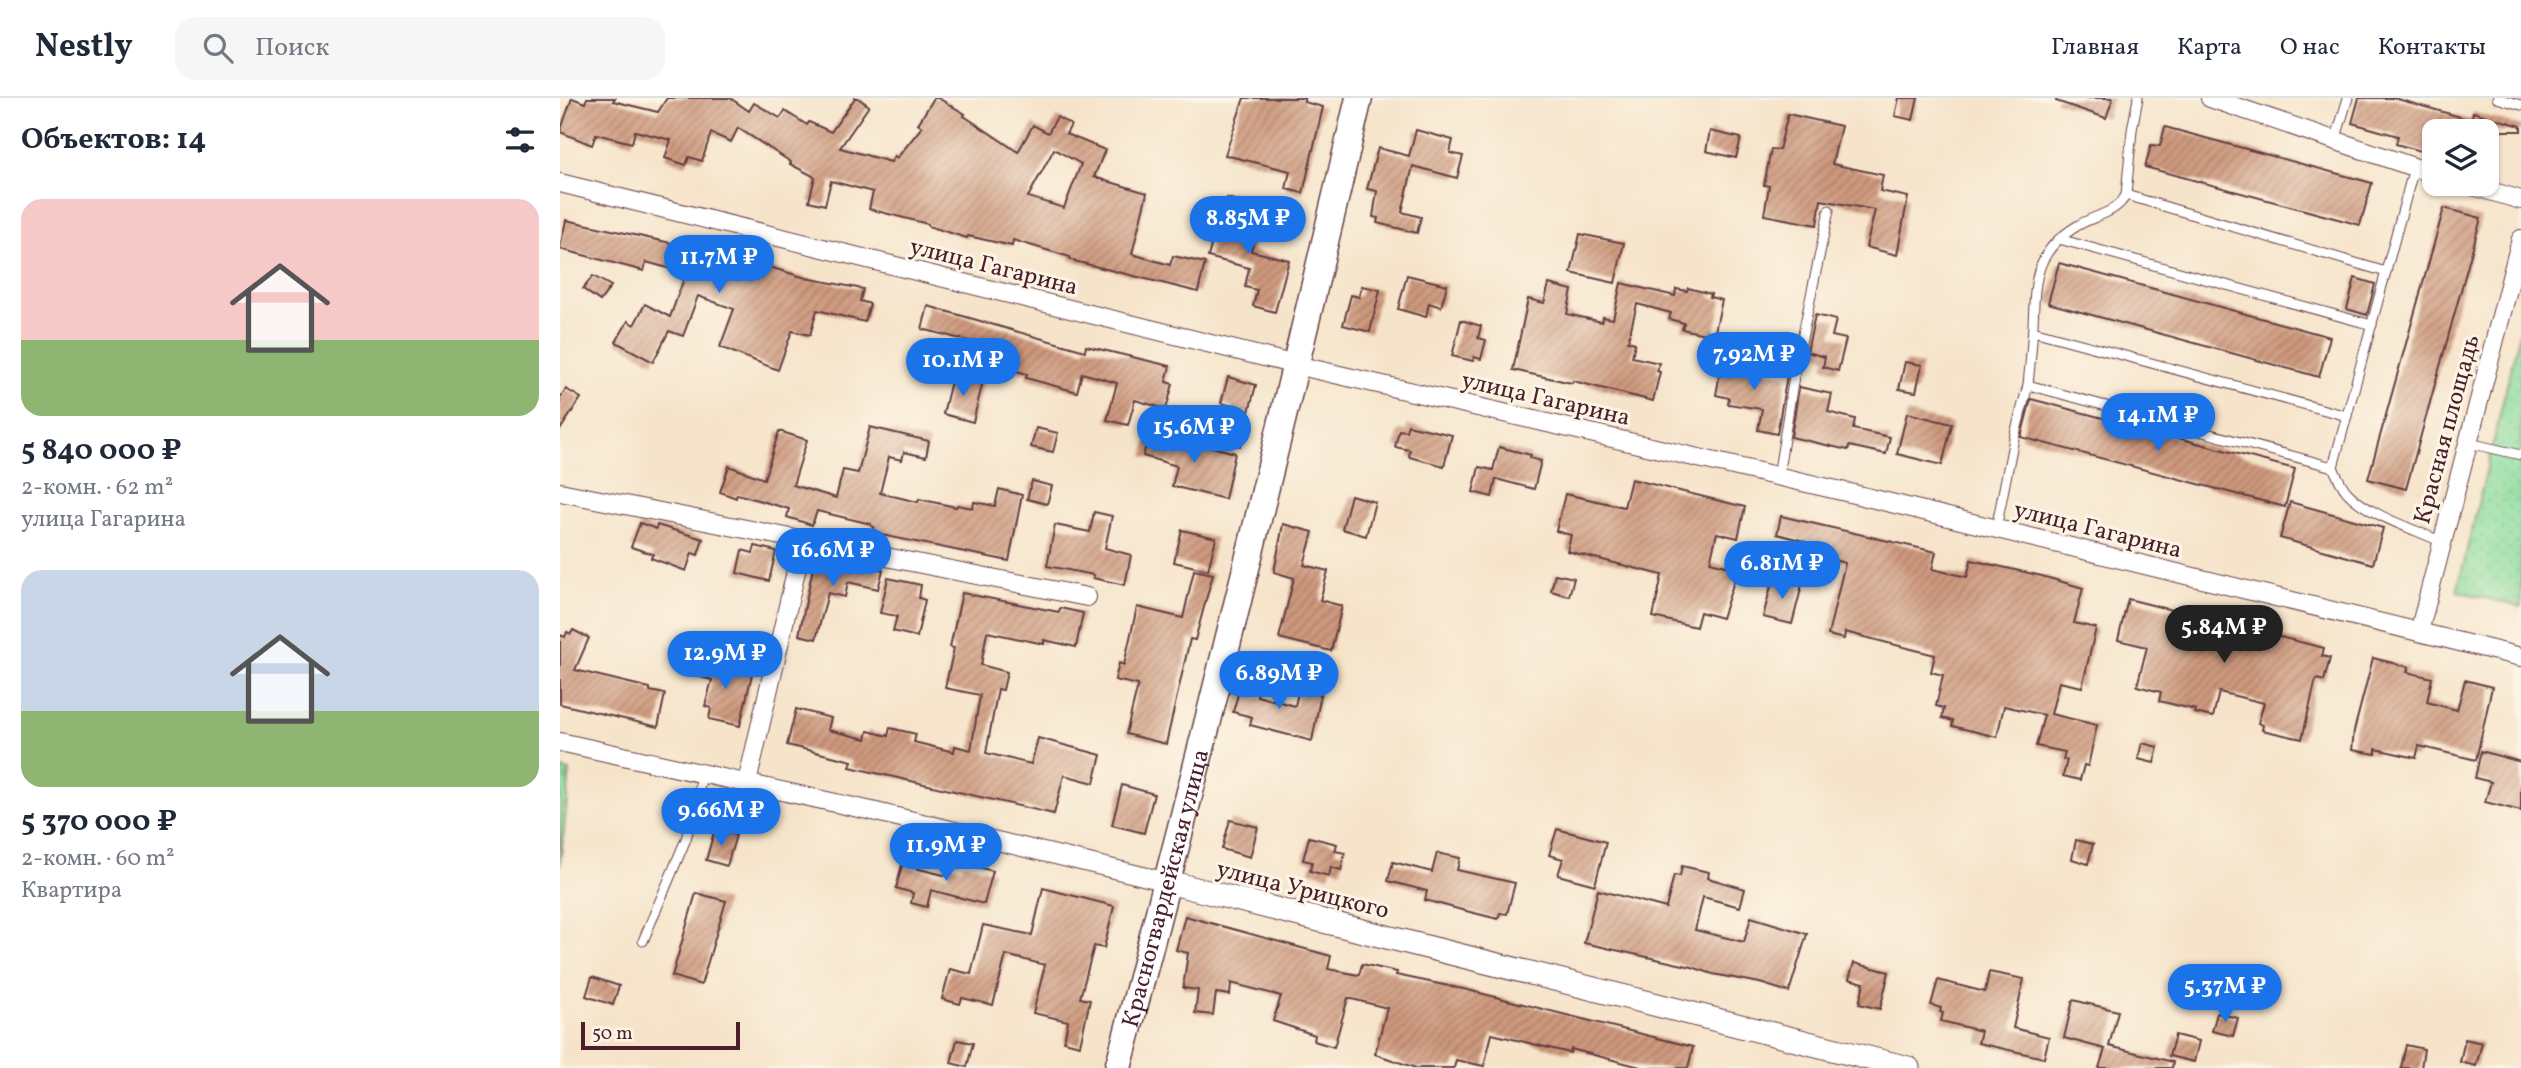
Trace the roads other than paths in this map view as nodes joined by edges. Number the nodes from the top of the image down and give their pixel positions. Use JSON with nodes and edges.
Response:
{"nodes":[{"id":1,"x":1359,"y":98,"type":"edge"},
{"id":2,"x":2138,"y":98,"type":"edge"},
{"id":3,"x":2210,"y":98,"type":"edge"},
{"id":4,"x":2348,"y":98,"type":"edge"},
{"id":5,"x":2497,"y":98,"type":"edge"},
{"id":6,"x":2521,"y":105,"type":"edge"},
{"id":7,"x":2335,"y":141,"type":"junction"},
{"id":8,"x":2414,"y":168,"type":"junction"},
{"id":9,"x":2422,"y":170,"type":"edge"},
{"id":10,"x":560,"y":183,"type":"edge"},
{"id":11,"x":2499,"y":194,"type":"edge"},
{"id":12,"x":2126,"y":195,"type":"junction"},
{"id":13,"x":2521,"y":200,"type":"edge"},
{"id":14,"x":1829,"y":210,"type":"dead end"},
{"id":15,"x":2060,"y":239,"type":"junction"},
{"id":16,"x":2521,"y":239,"type":"edge"},
{"id":17,"x":2386,"y":272,"type":"junction"},
{"id":18,"x":2372,"y":325,"type":"junction"},
{"id":19,"x":2033,"y":331,"type":"junction"},
{"id":20,"x":1296,"y":365,"type":"junction"},
{"id":21,"x":2028,"y":385,"type":"junction"},
{"id":22,"x":2347,"y":416,"type":"junction"},
{"id":23,"x":2469,"y":443,"type":"junction"},
{"id":24,"x":2521,"y":455,"type":"edge"},
{"id":25,"x":2333,"y":467,"type":"junction"},
{"id":26,"x":1778,"y":477,"type":"junction"},
{"id":27,"x":560,"y":492,"type":"edge"},
{"id":28,"x":1996,"y":529,"type":"junction"},
{"id":29,"x":803,"y":541,"type":"junction"},
{"id":30,"x":2442,"y":542,"type":"junction"},
{"id":31,"x":1087,"y":597,"type":"dead end"},
{"id":32,"x":2419,"y":632,"type":"junction"},
{"id":33,"x":2521,"y":656,"type":"edge"},
{"id":34,"x":560,"y":742,"type":"edge"},
{"id":35,"x":703,"y":773,"type":"junction"},
{"id":36,"x":747,"y":783,"type":"junction"},
{"id":37,"x":1168,"y":882,"type":"junction"},
{"id":38,"x":643,"y":940,"type":"dead end"},
{"id":39,"x":1118,"y":1068,"type":"edge"},
{"id":40,"x":1908,"y":1068,"type":"edge"}],
"edges":[{"from":1,"to":20,"type":"main road","name":"Красногвардейская улица"},
{"from":2,"to":12,"type":"lane"},
{"from":3,"to":7,"type":"street"},
{"from":4,"to":7,"type":"lane"},
{"from":5,"to":6,"type":"lane"},
{"from":7,"to":8,"type":"street"},
{"from":8,"to":9,"type":"street"},
{"from":8,"to":17,"type":"lane"},
{"from":10,"to":20,"type":"street","name":"улица Гагарина"},
{"from":11,"to":13,"type":"street"},
{"from":12,"to":15,"type":"lane"},
{"from":12,"to":17,"type":"lane"},
{"from":14,"to":26,"type":"lane"},
{"from":15,"to":18,"type":"lane"},
{"from":15,"to":19,"type":"lane"},
{"from":16,"to":23,"type":"street","name":"Красная площадь"},
{"from":17,"to":18,"type":"lane"},
{"from":18,"to":22,"type":"lane"},
{"from":19,"to":21,"type":"lane"},
{"from":19,"to":22,"type":"lane"},
{"from":20,"to":26,"type":"street","name":"улица Гагарина"},
{"from":20,"to":37,"type":"main road","name":"Красногвардейская улица"},
{"from":21,"to":25,"type":"lane"},
{"from":21,"to":28,"type":"lane"},
{"from":22,"to":25,"type":"lane"},
{"from":23,"to":24,"type":"lane"},
{"from":23,"to":30,"type":"street","name":"Красная площадь"},
{"from":25,"to":30,"type":"lane"},
{"from":26,"to":28,"type":"street","name":"улица Гагарина"},
{"from":27,"to":29,"type":"street"},
{"from":28,"to":32,"type":"street","name":"улица Гагарина"},
{"from":29,"to":31,"type":"street"},
{"from":29,"to":36,"type":"street"},
{"from":30,"to":32,"type":"street","name":"Красная площадь"},
{"from":32,"to":33,"type":"street","name":"улица Гагарина"},
{"from":34,"to":35,"type":"street","name":"улица Урицкого"},
{"from":35,"to":36,"type":"street","name":"улица Урицкого"},
{"from":35,"to":38,"type":"lane"},
{"from":36,"to":37,"type":"street","name":"улица Урицкого"},
{"from":37,"to":39,"type":"main road","name":"Красногвардейская улица"},
{"from":37,"to":40,"type":"street","name":"улица Урицкого"}]}
